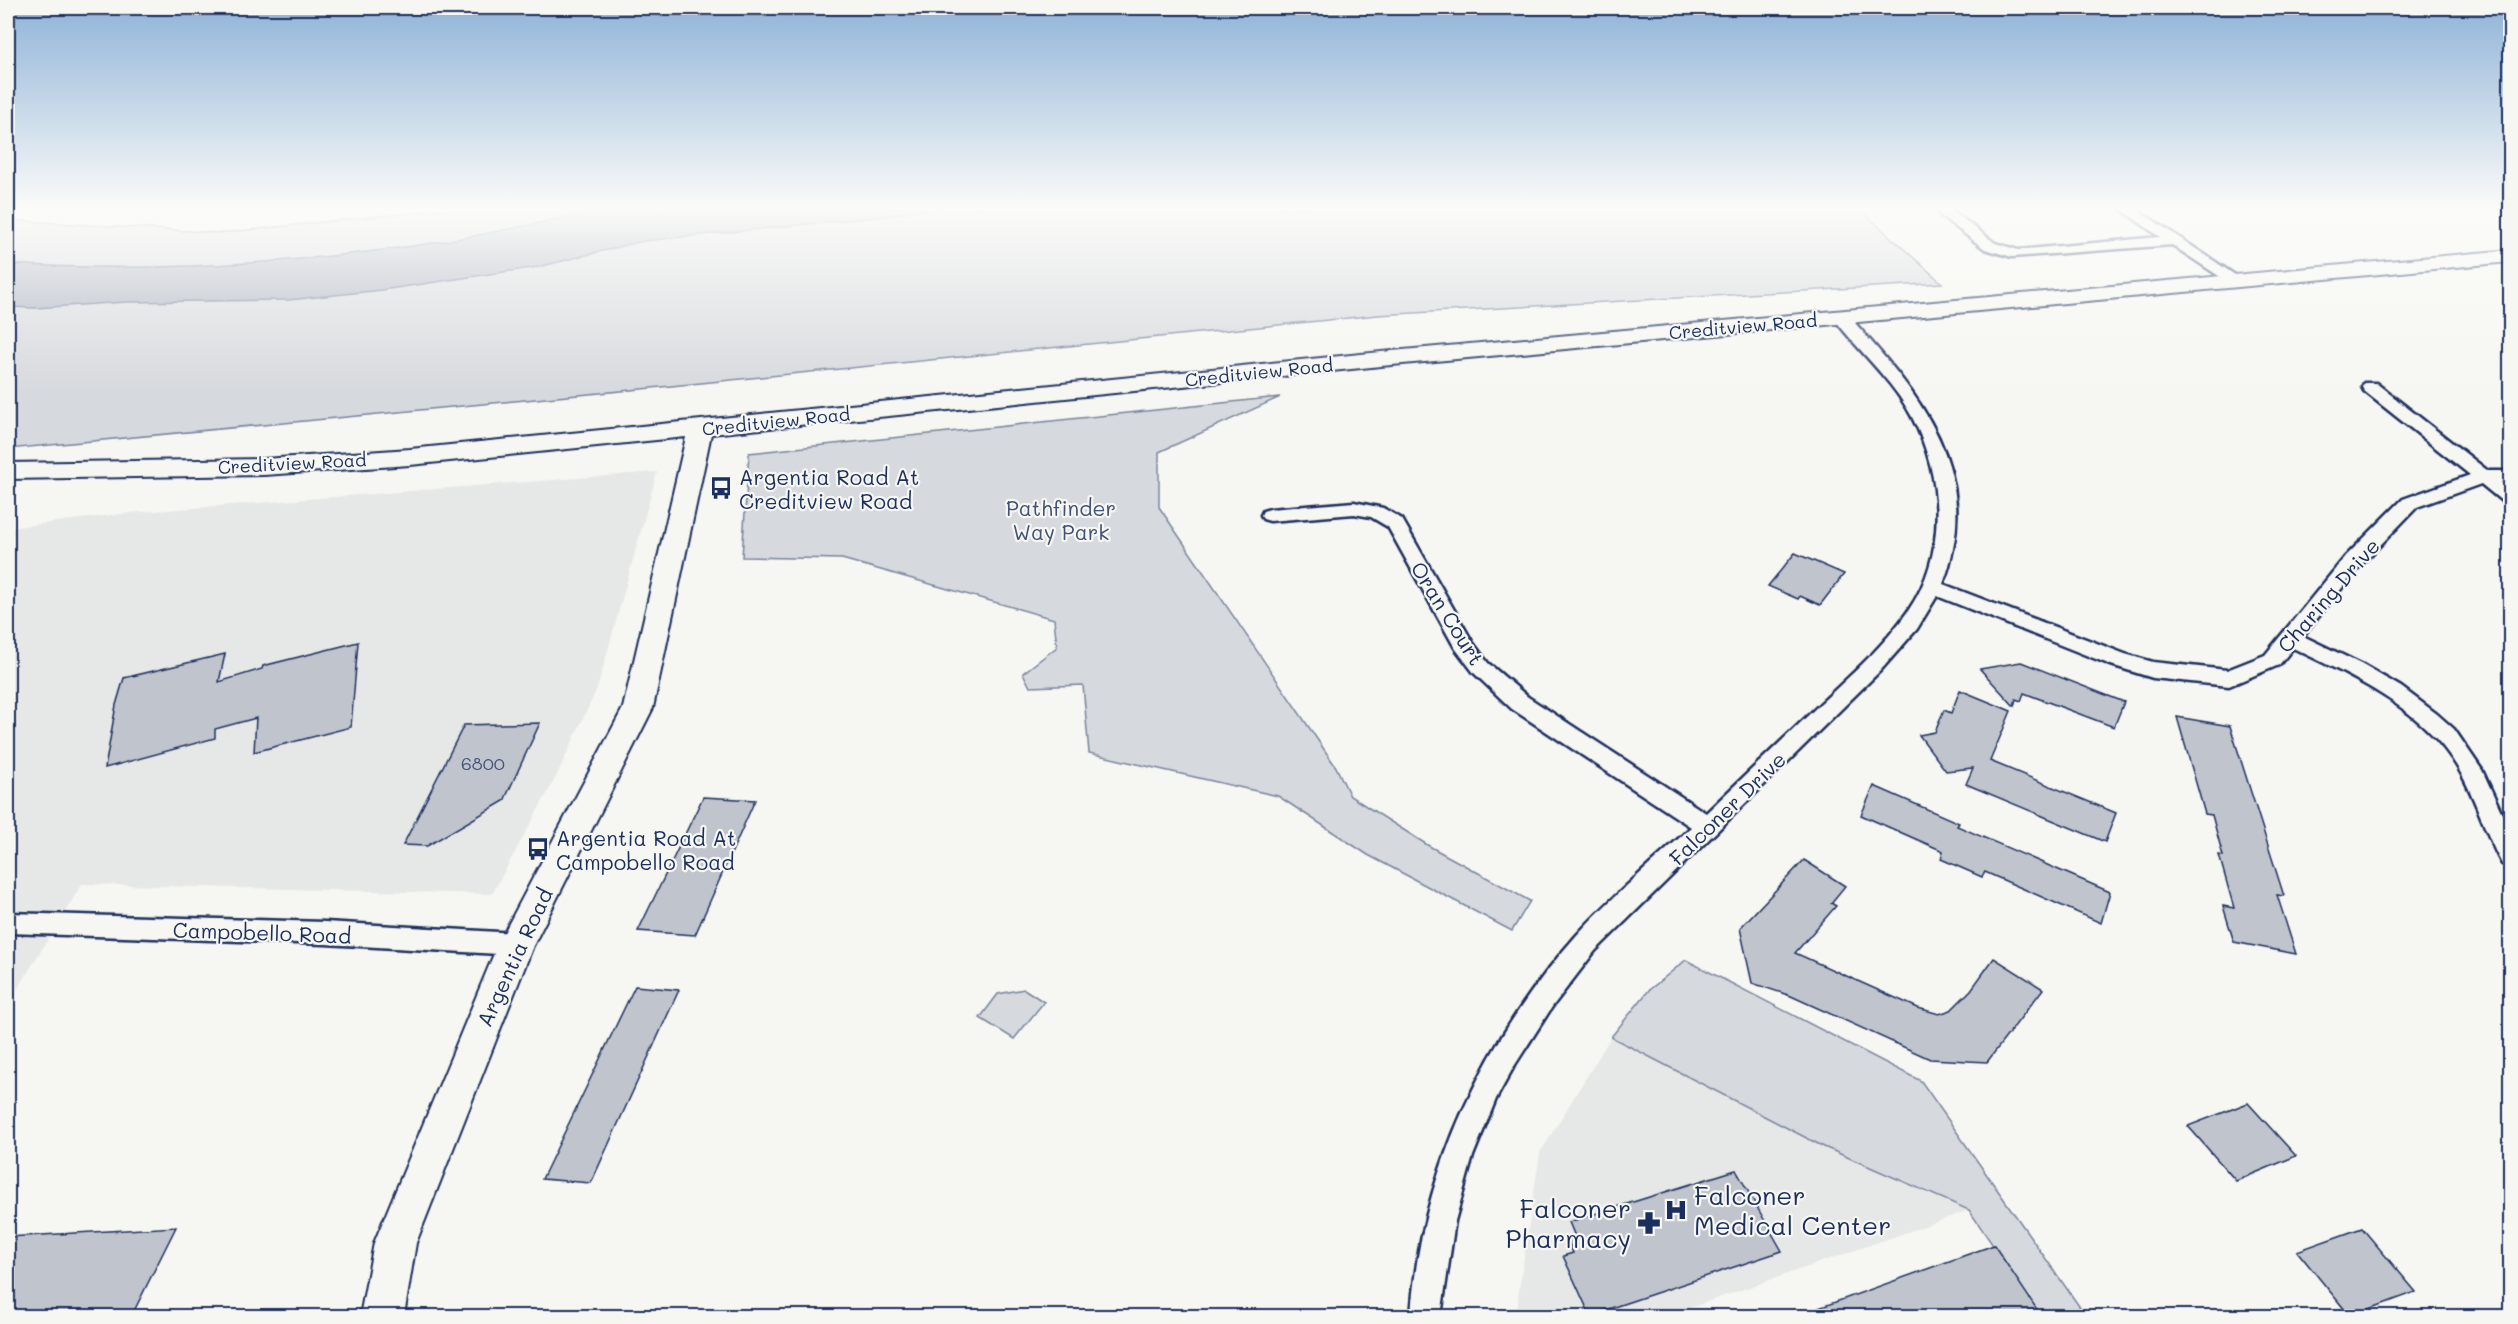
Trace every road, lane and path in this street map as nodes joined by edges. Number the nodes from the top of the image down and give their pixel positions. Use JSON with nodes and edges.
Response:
{"nodes":[{"id":1,"x":2220,"y":270,"type":"edge"},
{"id":2,"x":2359,"y":270,"type":"edge"},
{"id":3,"x":2236,"y":281,"type":"junction"},
{"id":4,"x":1841,"y":316,"type":"junction"},
{"id":5,"x":2370,"y":387,"type":"dead end"},
{"id":6,"x":700,"y":429,"type":"junction"},
{"id":7,"x":8,"y":471,"type":"edge"},
{"id":8,"x":2511,"y":476,"type":"edge"},
{"id":9,"x":2483,"y":477,"type":"junction"},
{"id":10,"x":2511,"y":498,"type":"edge"},
{"id":11,"x":1270,"y":515,"type":"dead end"},
{"id":12,"x":1932,"y":587,"type":"junction"},
{"id":13,"x":2291,"y":639,"type":"junction"},
{"id":14,"x":1708,"y":826,"type":"junction"},
{"id":15,"x":2511,"y":857,"type":"edge"},
{"id":16,"x":8,"y":923,"type":"edge"},
{"id":17,"x":516,"y":944,"type":"junction"},
{"id":18,"x":382,"y":1317,"type":"edge"},
{"id":19,"x":1426,"y":1317,"type":"edge"}],
"edges":[{"from":1,"to":3,"type":"street"},
{"from":2,"to":3,"type":"main road","name":"Creditview Road"},
{"from":3,"to":4,"type":"main road","name":"Creditview Road"},
{"from":4,"to":6,"type":"main road","name":"Creditview Road"},
{"from":4,"to":12,"type":"street","name":"Falconer Drive"},
{"from":5,"to":9,"type":"street"},
{"from":6,"to":7,"type":"main road","name":"Creditview Road"},
{"from":6,"to":17,"type":"main road","name":"Argentia Road"},
{"from":8,"to":9,"type":"street","name":"Charing Drive"},
{"from":9,"to":10,"type":"street"},
{"from":9,"to":13,"type":"street","name":"Charing Drive"},
{"from":11,"to":14,"type":"street","name":"Oran Court"},
{"from":12,"to":13,"type":"street","name":"Charing Drive"},
{"from":12,"to":14,"type":"street","name":"Falconer Drive"},
{"from":13,"to":15,"type":"street"},
{"from":14,"to":19,"type":"street","name":"Falconer Drive"},
{"from":16,"to":17,"type":"street","name":"Campobello Road"},
{"from":17,"to":18,"type":"main road","name":"Argentia Road"}]}
